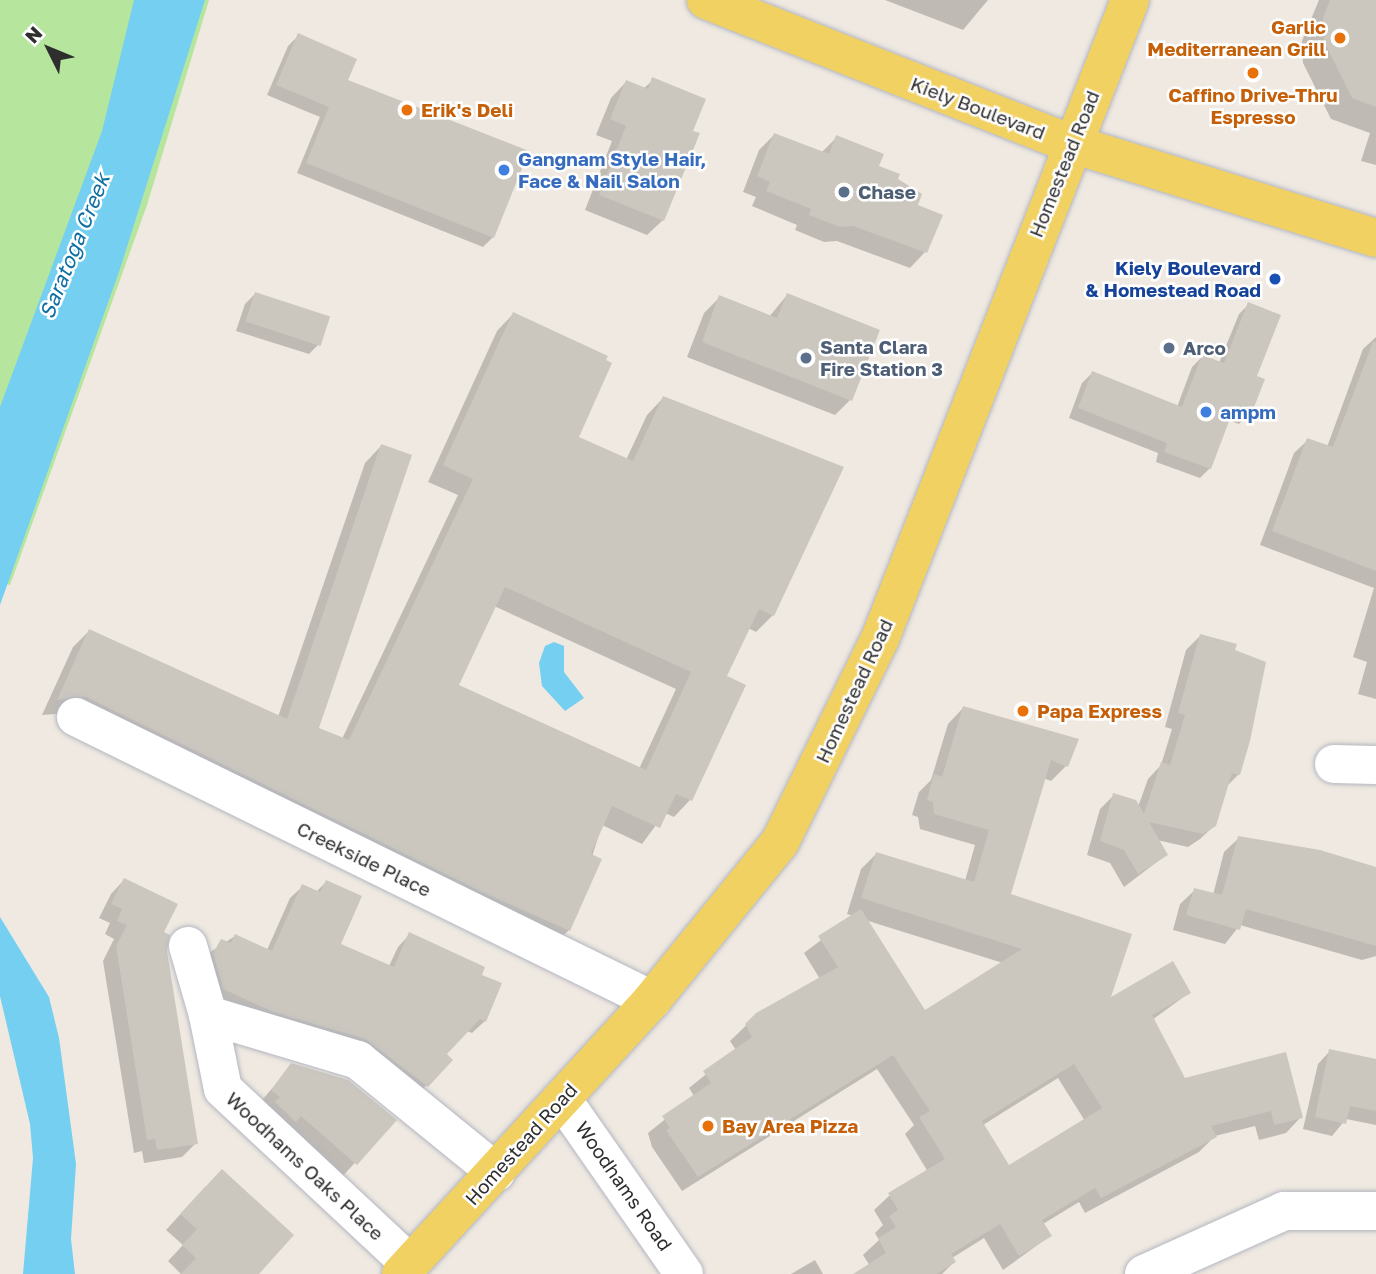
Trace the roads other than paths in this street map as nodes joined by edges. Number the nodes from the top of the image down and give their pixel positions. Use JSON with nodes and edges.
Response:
{"nodes":[{"id":1,"x":706,"y":0,"type":"edge"},
{"id":2,"x":1130,"y":0,"type":"edge"},
{"id":3,"x":1072,"y":144,"type":"junction"},
{"id":4,"x":1376,"y":238,"type":"edge"},
{"id":5,"x":76,"y":717,"type":"dead end"},
{"id":6,"x":1334,"y":764,"type":"dead end"},
{"id":7,"x":1376,"y":765,"type":"edge"},
{"id":8,"x":188,"y":946,"type":"dead end"},
{"id":9,"x":652,"y":1000,"type":"junction"},
{"id":10,"x":208,"y":1016,"type":"junction"},
{"id":11,"x":562,"y":1099,"type":"junction"},
{"id":12,"x":496,"y":1172,"type":"junction"},
{"id":13,"x":1376,"y":1212,"type":"edge"},
{"id":14,"x":405,"y":1269,"type":"edge"},
{"id":15,"x":1159,"y":1270,"type":"edge"},
{"id":16,"x":684,"y":1274,"type":"edge"}],
"edges":[{"from":1,"to":3,"type":"main road","name":"Kiely Boulevard"},
{"from":2,"to":3,"type":"main road","name":"Homestead Road"},
{"from":3,"to":4,"type":"main road","name":"Kiely Boulevard"},
{"from":3,"to":9,"type":"main road","name":"Homestead Road"},
{"from":5,"to":9,"type":"street","name":"Creekside Place"},
{"from":6,"to":7,"type":"street"},
{"from":8,"to":10,"type":"street","name":"Woodhams Oaks Place"},
{"from":9,"to":11,"type":"main road","name":"Homestead Road"},
{"from":10,"to":12,"type":"street"},
{"from":10,"to":14,"type":"street","name":"Woodhams Oaks Place"},
{"from":11,"to":12,"type":"main road","name":"Homestead Road"},
{"from":11,"to":16,"type":"street","name":"Woodhams Road"},
{"from":12,"to":14,"type":"main road","name":"Homestead Road"},
{"from":13,"to":15,"type":"street"}]}
